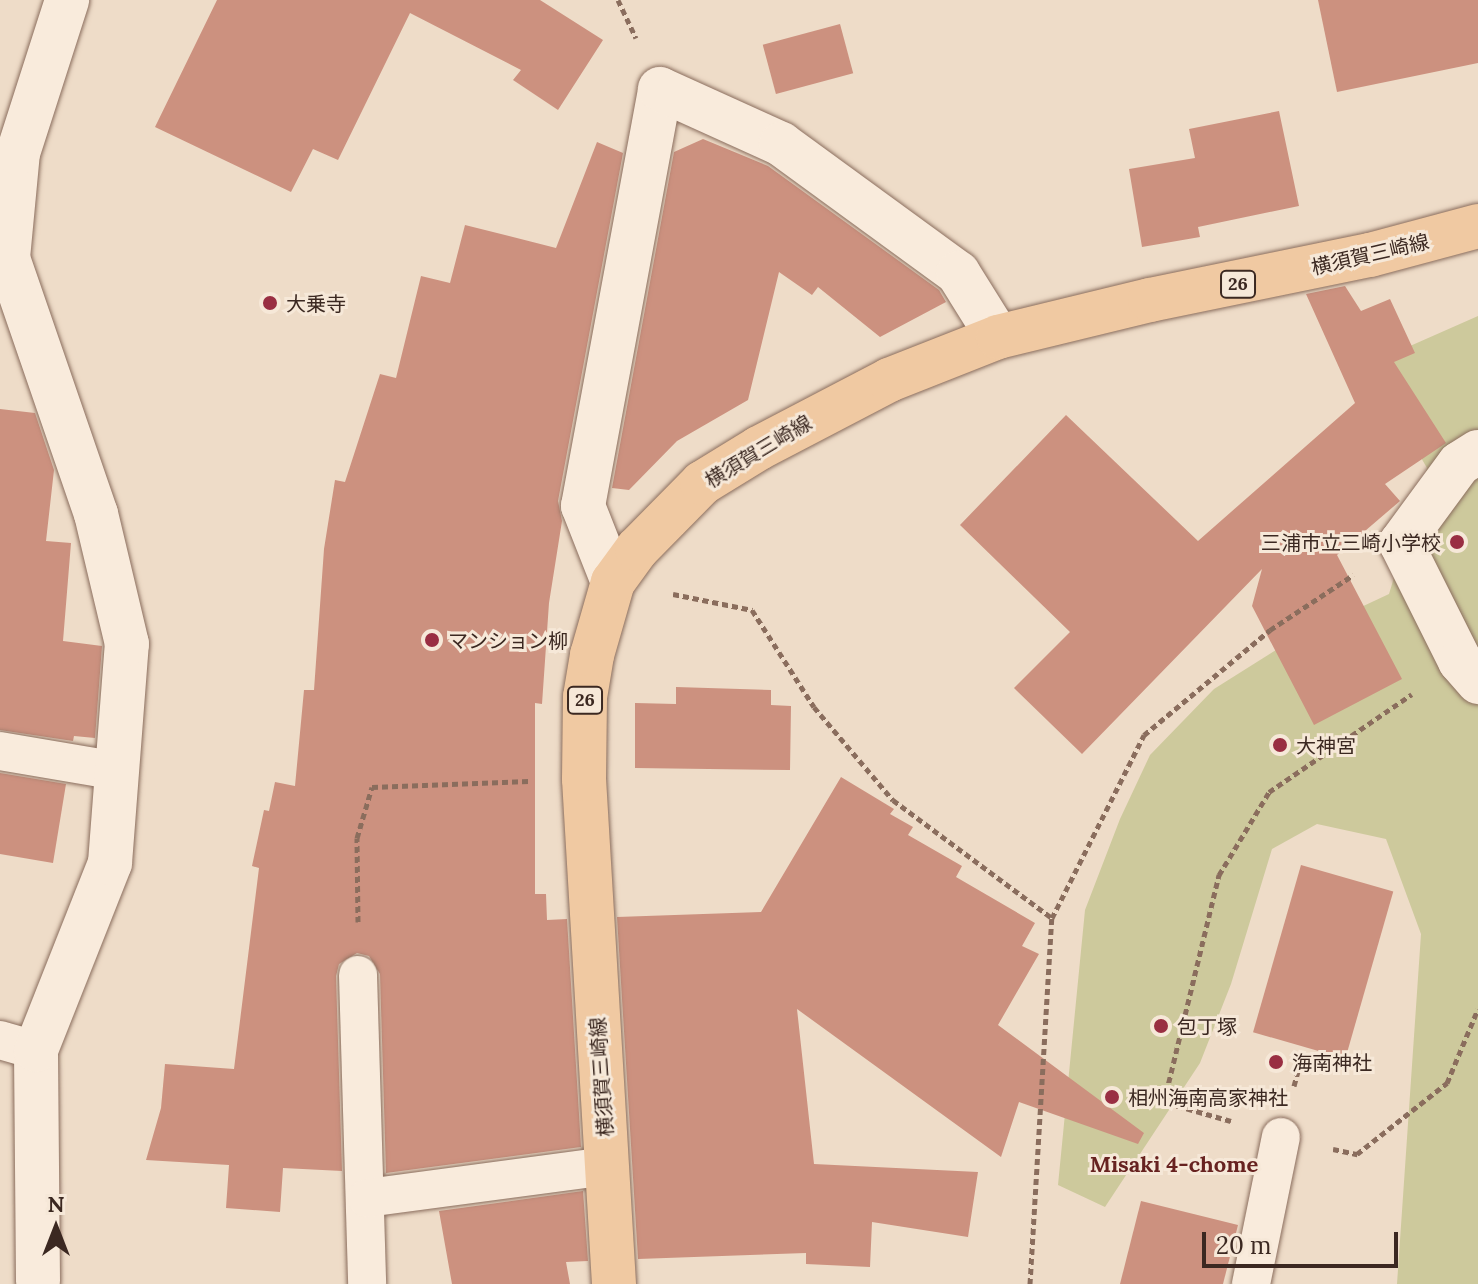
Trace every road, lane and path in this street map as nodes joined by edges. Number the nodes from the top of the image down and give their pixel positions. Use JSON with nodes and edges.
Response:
{"nodes":[{"id":1,"x":67,"y":0,"type":"edge"},
{"id":2,"x":1478,"y":226,"type":"edge"},
{"id":3,"x":998,"y":337,"type":"junction"},
{"id":4,"x":1478,"y":452,"type":"edge"},
{"id":5,"x":1401,"y":543,"type":"junction"},
{"id":6,"x":613,"y":582,"type":"junction"},
{"id":7,"x":1469,"y":672,"type":"edge"},
{"id":8,"x":0,"y":751,"type":"edge"},
{"id":9,"x":118,"y":771,"type":"junction"},
{"id":10,"x":584,"y":779,"type":"junction"},
{"id":11,"x":1052,"y":918,"type":"junction"},
{"id":12,"x":358,"y":975,"type":"joint"},
{"id":13,"x":1478,"y":1009,"type":"edge"},
{"id":14,"x":18,"y":1045,"type":"edge"},
{"id":15,"x":1303,"y":1053,"type":"dead end"},
{"id":16,"x":1294,"y":1089,"type":"dead end"},
{"id":17,"x":1197,"y":1111,"type":"dead end"},
{"id":18,"x":1281,"y":1137,"type":"dead end"},
{"id":19,"x":1357,"y":1154,"type":"dead end"},
{"id":20,"x":608,"y":1166,"type":"junction"},
{"id":21,"x":367,"y":1198,"type":"junction"},
{"id":22,"x":39,"y":1283,"type":"edge"},
{"id":23,"x":367,"y":1284,"type":"edge"},
{"id":24,"x":614,"y":1284,"type":"edge"},
{"id":25,"x":1030,"y":1284,"type":"edge"},
{"id":26,"x":1251,"y":1284,"type":"edge"}],
"edges":[{"from":1,"to":9,"type":"street"},
{"from":2,"to":3,"type":"main road","name":"横須賀三崎線","number":"26"},
{"from":3,"to":6,"type":"main road","name":"横須賀三崎線","number":"26"},
{"from":3,"to":6,"type":"street"},
{"from":4,"to":5,"type":"street"},
{"from":5,"to":7,"type":"street"},
{"from":5,"to":11,"type":"path"},
{"from":6,"to":10,"type":"main road","name":"横須賀三崎線","number":"26"},
{"from":6,"to":11,"type":"path"},
{"from":7,"to":17,"type":"path"},
{"from":8,"to":9,"type":"lane"},
{"from":9,"to":14,"type":"street"},
{"from":10,"to":12,"type":"path"},
{"from":10,"to":20,"type":"main road","name":"横須賀三崎線","number":"26"},
{"from":11,"to":25,"type":"path"},
{"from":12,"to":21,"type":"lane"},
{"from":13,"to":19,"type":"path"},
{"from":14,"to":22,"type":"street"},
{"from":15,"to":16,"type":"path"},
{"from":18,"to":26,"type":"lane"},
{"from":20,"to":21,"type":"lane"},
{"from":20,"to":24,"type":"main road","name":"横須賀三崎線","number":"26"},
{"from":21,"to":23,"type":"lane"}]}
